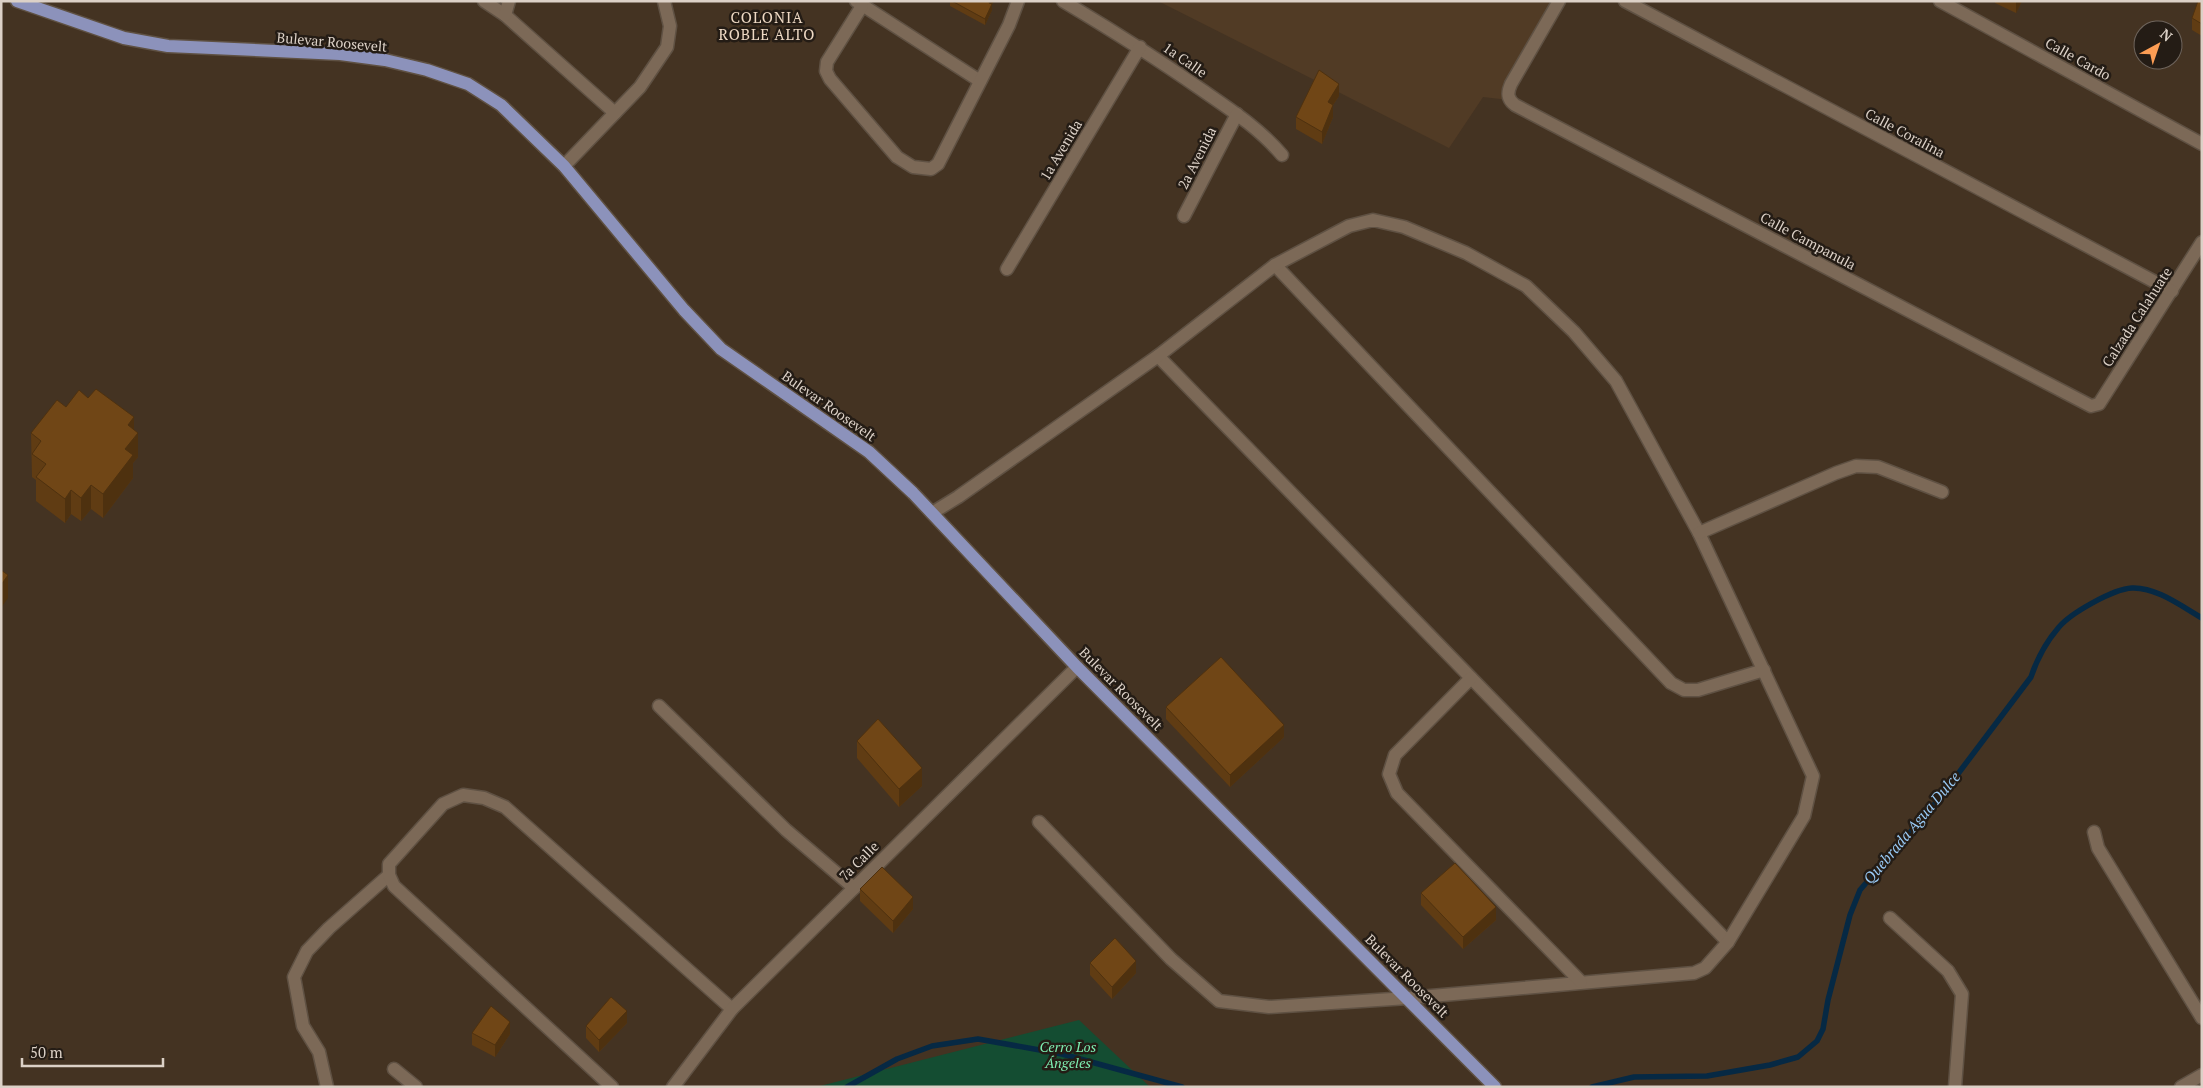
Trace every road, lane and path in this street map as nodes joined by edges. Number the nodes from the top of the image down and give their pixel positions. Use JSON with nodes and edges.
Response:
{"nodes":[{"id":1,"x":17,"y":1,"type":"edge"},
{"id":2,"x":484,"y":1,"type":"edge"},
{"id":3,"x":509,"y":1,"type":"edge"},
{"id":4,"x":664,"y":1,"type":"edge"},
{"id":5,"x":1018,"y":1,"type":"edge"},
{"id":6,"x":1062,"y":1,"type":"edge"},
{"id":7,"x":1558,"y":1,"type":"edge"},
{"id":8,"x":1625,"y":1,"type":"edge"},
{"id":9,"x":1940,"y":1,"type":"edge"},
{"id":10,"x":859,"y":4,"type":"edge"},
{"id":11,"x":505,"y":15,"type":"junction"},
{"id":12,"x":1140,"y":47,"type":"junction"},
{"id":13,"x":980,"y":81,"type":"junction"},
{"id":14,"x":615,"y":113,"type":"junction"},
{"id":15,"x":1237,"y":114,"type":"junction"},
{"id":16,"x":2202,"y":144,"type":"edge"},
{"id":17,"x":1282,"y":154,"type":"dead end"},
{"id":18,"x":564,"y":166,"type":"junction"},
{"id":19,"x":1184,"y":216,"type":"dead end"},
{"id":20,"x":2202,"y":242,"type":"edge"},
{"id":21,"x":1275,"y":264,"type":"junction"},
{"id":22,"x":1007,"y":269,"type":"dead end"},
{"id":23,"x":2172,"y":291,"type":"junction"},
{"id":24,"x":1158,"y":356,"type":"junction"},
{"id":25,"x":2095,"y":406,"type":"joint"},
{"id":26,"x":1942,"y":492,"type":"dead end"},
{"id":27,"x":932,"y":513,"type":"junction"},
{"id":28,"x":1698,"y":533,"type":"junction"},
{"id":29,"x":1077,"y":667,"type":"junction"},
{"id":30,"x":1764,"y":670,"type":"junction"},
{"id":31,"x":1471,"y":678,"type":"junction"},
{"id":32,"x":659,"y":706,"type":"dead end"},
{"id":33,"x":1038,"y":822,"type":"dead end"},
{"id":34,"x":2094,"y":832,"type":"dead end"},
{"id":35,"x":390,"y":875,"type":"junction"},
{"id":36,"x":854,"y":888,"type":"junction"},
{"id":37,"x":1890,"y":918,"type":"dead end"},
{"id":38,"x":1728,"y":942,"type":"junction"},
{"id":39,"x":1581,"y":982,"type":"junction"},
{"id":40,"x":1408,"y":998,"type":"junction"},
{"id":41,"x":732,"y":1009,"type":"junction"},
{"id":42,"x":2202,"y":1018,"type":"edge"},
{"id":43,"x":394,"y":1068,"type":"dead end"},
{"id":44,"x":2202,"y":1075,"type":"edge"},
{"id":45,"x":327,"y":1087,"type":"edge"},
{"id":46,"x":416,"y":1087,"type":"edge"},
{"id":47,"x":612,"y":1087,"type":"edge"},
{"id":48,"x":673,"y":1087,"type":"edge"},
{"id":49,"x":1494,"y":1087,"type":"edge"},
{"id":50,"x":1955,"y":1087,"type":"edge"},
{"id":51,"x":2181,"y":1087,"type":"edge"}],
"edges":[{"from":1,"to":18,"type":"main road","name":"Bulevar Roosevelt"},
{"from":2,"to":11,"type":"street"},
{"from":3,"to":11,"type":"street"},
{"from":4,"to":14,"type":"street"},
{"from":5,"to":13,"type":"street"},
{"from":6,"to":12,"type":"street","name":"1a Calle"},
{"from":7,"to":25,"type":"street","name":"Calle Campanula"},
{"from":8,"to":23,"type":"street","name":"Calle Coralina"},
{"from":9,"to":16,"type":"street","name":"Calle Cardo"},
{"from":10,"to":13,"type":"street"},
{"from":10,"to":13,"type":"street"},
{"from":11,"to":14,"type":"street"},
{"from":12,"to":15,"type":"street","name":"1a Calle"},
{"from":12,"to":22,"type":"street","name":"1a Avenida"},
{"from":14,"to":18,"type":"street"},
{"from":15,"to":17,"type":"street","name":"1a Calle"},
{"from":15,"to":19,"type":"street","name":"2a Avenida"},
{"from":18,"to":27,"type":"main road","name":"Bulevar Roosevelt"},
{"from":20,"to":23,"type":"street","name":"Calzada Calahuate"},
{"from":21,"to":24,"type":"street"},
{"from":21,"to":28,"type":"street"},
{"from":21,"to":30,"type":"street"},
{"from":23,"to":25,"type":"street","name":"Calzada Calahuate"},
{"from":24,"to":27,"type":"street"},
{"from":24,"to":31,"type":"street"},
{"from":26,"to":28,"type":"street"},
{"from":27,"to":29,"type":"main road","name":"Bulevar Roosevelt"},
{"from":28,"to":30,"type":"street"},
{"from":29,"to":36,"type":"street","name":"7a Calle"},
{"from":29,"to":40,"type":"main road","name":"Bulevar Roosevelt"},
{"from":30,"to":38,"type":"street"},
{"from":31,"to":38,"type":"street"},
{"from":31,"to":39,"type":"street"},
{"from":32,"to":36,"type":"street"},
{"from":33,"to":40,"type":"street"},
{"from":34,"to":42,"type":"street"},
{"from":35,"to":41,"type":"street"},
{"from":35,"to":45,"type":"street"},
{"from":35,"to":47,"type":"street"},
{"from":36,"to":41,"type":"street","name":"7a Calle"},
{"from":37,"to":50,"type":"street"},
{"from":38,"to":39,"type":"street"},
{"from":39,"to":40,"type":"street"},
{"from":40,"to":49,"type":"main road","name":"Bulevar Roosevelt"},
{"from":41,"to":48,"type":"street","name":"7a Calle"},
{"from":43,"to":46,"type":"street"},
{"from":44,"to":51,"type":"street"}]}
